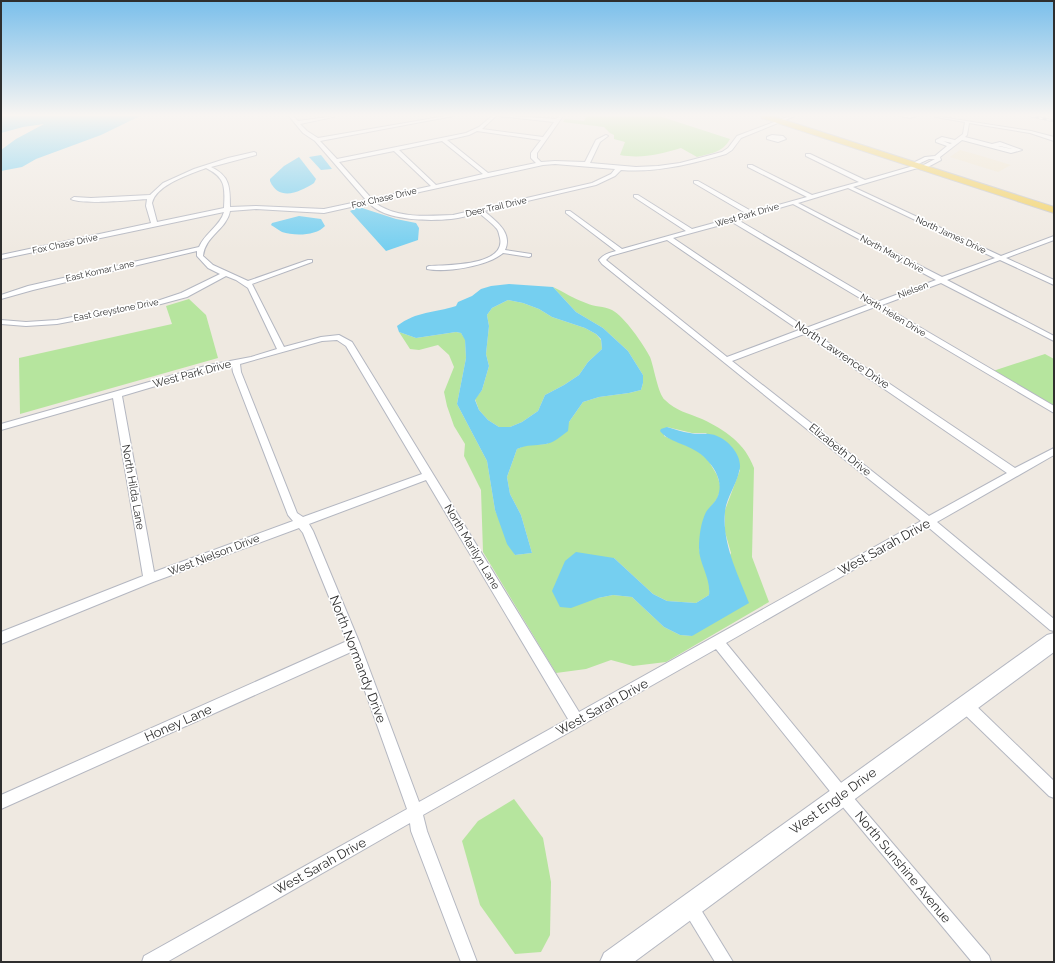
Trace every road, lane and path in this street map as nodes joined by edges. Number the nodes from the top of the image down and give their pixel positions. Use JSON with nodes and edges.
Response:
{"nodes":[{"id":1,"x":225,"y":161,"type":"edge"},
{"id":2,"x":335,"y":161,"type":"edge"},
{"id":3,"x":407,"y":161,"type":"edge"},
{"id":4,"x":470,"y":161,"type":"edge"},
{"id":5,"x":588,"y":161,"type":"edge"},
{"id":6,"x":688,"y":161,"type":"edge"},
{"id":7,"x":821,"y":161,"type":"edge"},
{"id":8,"x":903,"y":161,"type":"edge"},
{"id":9,"x":925,"y":161,"type":"edge"},
{"id":10,"x":933,"y":161,"type":"edge"},
{"id":11,"x":539,"y":163,"type":"joint"},
{"id":12,"x":587,"y":164,"type":"junction"},
{"id":13,"x":750,"y":166,"type":"dead end"},
{"id":14,"x":919,"y":166,"type":"junction"},
{"id":15,"x":207,"y":167,"type":"junction"},
{"id":16,"x":620,"y":167,"type":"junction"},
{"id":17,"x":487,"y":175,"type":"junction"},
{"id":18,"x":696,"y":182,"type":"dead end"},
{"id":19,"x":865,"y":182,"type":"junction"},
{"id":20,"x":434,"y":186,"type":"junction"},
{"id":21,"x":849,"y":187,"type":"junction"},
{"id":22,"x":151,"y":196,"type":"junction"},
{"id":23,"x":636,"y":196,"type":"dead end"},
{"id":24,"x":812,"y":197,"type":"junction"},
{"id":25,"x":74,"y":199,"type":"dead end"},
{"id":26,"x":370,"y":201,"type":"junction"},
{"id":27,"x":793,"y":202,"type":"junction"},
{"id":28,"x":227,"y":210,"type":"junction"},
{"id":29,"x":1054,"y":210,"type":"edge"},
{"id":30,"x":480,"y":211,"type":"junction"},
{"id":31,"x":568,"y":212,"type":"dead end"},
{"id":32,"x":752,"y":214,"type":"junction"},
{"id":33,"x":732,"y":219,"type":"junction"},
{"id":34,"x":154,"y":224,"type":"junction"},
{"id":35,"x":690,"y":232,"type":"junction"},
{"id":36,"x":668,"y":238,"type":"junction"},
{"id":37,"x":1054,"y":238,"type":"edge"},
{"id":38,"x":201,"y":248,"type":"junction"},
{"id":39,"x":501,"y":251,"type":"junction"},
{"id":40,"x":621,"y":251,"type":"junction"},
{"id":41,"x":529,"y":255,"type":"dead end"},
{"id":42,"x":1,"y":257,"type":"edge"},
{"id":43,"x":1001,"y":258,"type":"junction"},
{"id":44,"x":310,"y":261,"type":"dead end"},
{"id":45,"x":429,"y":268,"type":"dead end"},
{"id":46,"x":225,"y":274,"type":"junction"},
{"id":47,"x":623,"y":278,"type":"joint"},
{"id":48,"x":941,"y":280,"type":"junction"},
{"id":49,"x":1054,"y":283,"type":"edge"},
{"id":50,"x":247,"y":284,"type":"junction"},
{"id":51,"x":1,"y":297,"type":"edge"},
{"id":52,"x":876,"y":304,"type":"junction"},
{"id":53,"x":1,"y":322,"type":"edge"},
{"id":54,"x":806,"y":331,"type":"junction"},
{"id":55,"x":1054,"y":339,"type":"edge"},
{"id":56,"x":282,"y":351,"type":"junction"},
{"id":57,"x":727,"y":360,"type":"junction"},
{"id":58,"x":236,"y":362,"type":"junction"},
{"id":59,"x":367,"y":373,"type":"joint"},
{"id":60,"x":117,"y":394,"type":"junction"},
{"id":61,"x":1054,"y":410,"type":"edge"},
{"id":62,"x":1,"y":427,"type":"edge"},
{"id":63,"x":1054,"y":451,"type":"edge"},
{"id":64,"x":1015,"y":473,"type":"junction"},
{"id":65,"x":429,"y":475,"type":"junction"},
{"id":66,"x":301,"y":522,"type":"junction"},
{"id":67,"x":929,"y":522,"type":"junction"},
{"id":68,"x":149,"y":579,"type":"junction"},
{"id":69,"x":1054,"y":626,"type":"edge"},
{"id":70,"x":1,"y":638,"type":"edge"},
{"id":71,"x":1054,"y":641,"type":"edge"},
{"id":72,"x":717,"y":642,"type":"junction"},
{"id":73,"x":354,"y":644,"type":"junction"},
{"id":74,"x":965,"y":705,"type":"junction"},
{"id":75,"x":577,"y":721,"type":"junction"},
{"id":76,"x":1054,"y":791,"type":"edge"},
{"id":77,"x":842,"y":795,"type":"junction"},
{"id":78,"x":1,"y":802,"type":"edge"},
{"id":79,"x":414,"y":812,"type":"junction"},
{"id":80,"x":689,"y":906,"type":"junction"},
{"id":81,"x":150,"y":962,"type":"edge"},
{"id":82,"x":469,"y":962,"type":"edge"},
{"id":83,"x":613,"y":962,"type":"edge"},
{"id":84,"x":725,"y":962,"type":"edge"},
{"id":85,"x":983,"y":962,"type":"edge"}],
"edges":[{"from":1,"to":15,"type":"street"},
{"from":2,"to":26,"type":"street","name":"Deer Trail Drive"},
{"from":3,"to":20,"type":"street"},
{"from":4,"to":17,"type":"street"},
{"from":5,"to":12,"type":"street"},
{"from":6,"to":16,"type":"street","name":"Fox Chase Drive"},
{"from":7,"to":19,"type":"street"},
{"from":8,"to":14,"type":"main road"},
{"from":9,"to":14,"type":"street","name":"West Park Drive"},
{"from":10,"to":14,"type":"street"},
{"from":11,"to":12,"type":"street","name":"Fox Chase Drive"},
{"from":11,"to":17,"type":"street","name":"Fox Chase Drive"},
{"from":12,"to":16,"type":"street","name":"Fox Chase Drive"},
{"from":13,"to":24,"type":"street"},
{"from":14,"to":19,"type":"street","name":"West Park Drive"},
{"from":14,"to":29,"type":"main road"},
{"from":15,"to":22,"type":"street"},
{"from":15,"to":28,"type":"street"},
{"from":16,"to":30,"type":"street","name":"Deer Trail Drive"},
{"from":17,"to":20,"type":"street","name":"Fox Chase Drive"},
{"from":18,"to":32,"type":"street"},
{"from":19,"to":21,"type":"street","name":"West Park Drive"},
{"from":20,"to":26,"type":"street","name":"Fox Chase Drive"},
{"from":21,"to":24,"type":"street","name":"West Park Drive"},
{"from":21,"to":43,"type":"street","name":"North James Drive"},
{"from":22,"to":25,"type":"street"},
{"from":22,"to":34,"type":"street"},
{"from":23,"to":35,"type":"street"},
{"from":24,"to":27,"type":"street","name":"West Park Drive"},
{"from":26,"to":28,"type":"street","name":"Fox Chase Drive"},
{"from":26,"to":30,"type":"street","name":"Deer Trail Drive"},
{"from":27,"to":32,"type":"street","name":"West Park Drive"},
{"from":27,"to":48,"type":"street","name":"North Mary Drive"},
{"from":28,"to":34,"type":"street","name":"Fox Chase Drive"},
{"from":28,"to":38,"type":"street"},
{"from":30,"to":39,"type":"street"},
{"from":31,"to":40,"type":"street"},
{"from":32,"to":33,"type":"street","name":"West Park Drive"},
{"from":33,"to":35,"type":"street","name":"West Park Drive"},
{"from":33,"to":52,"type":"street","name":"North Helen Drive"},
{"from":34,"to":42,"type":"street","name":"Fox Chase Drive"},
{"from":35,"to":36,"type":"street","name":"West Park Drive"},
{"from":36,"to":40,"type":"street","name":"West Park Drive"},
{"from":36,"to":54,"type":"street","name":"North Lawrence Drive"},
{"from":37,"to":43,"type":"street","name":"Nielsen"},
{"from":38,"to":46,"type":"street"},
{"from":38,"to":51,"type":"street","name":"East Komar Lane"},
{"from":39,"to":41,"type":"street"},
{"from":39,"to":45,"type":"street"},
{"from":40,"to":47,"type":"street","name":"West Park Drive"},
{"from":43,"to":48,"type":"street","name":"Nielsen"},
{"from":43,"to":49,"type":"street","name":"North James Drive"},
{"from":44,"to":50,"type":"street"},
{"from":46,"to":50,"type":"street"},
{"from":46,"to":53,"type":"street","name":"East Greystone Drive"},
{"from":47,"to":57,"type":"street","name":"Elizabeth Drive"},
{"from":48,"to":52,"type":"street","name":"Nielsen"},
{"from":48,"to":55,"type":"street","name":"North Mary Drive"},
{"from":50,"to":56,"type":"street"},
{"from":52,"to":54,"type":"street","name":"Nielsen"},
{"from":52,"to":61,"type":"street","name":"North Helen Drive"},
{"from":54,"to":57,"type":"street","name":"Nielsen"},
{"from":54,"to":64,"type":"street","name":"North Lawrence Drive"},
{"from":56,"to":58,"type":"street","name":"West Park Drive"},
{"from":56,"to":59,"type":"street","name":"West Park Drive"},
{"from":57,"to":67,"type":"street","name":"Elizabeth Drive"},
{"from":58,"to":60,"type":"street","name":"West Park Drive"},
{"from":58,"to":66,"type":"street","name":"North Normandy Drive"},
{"from":59,"to":65,"type":"street","name":"North Marilyn Lane"},
{"from":60,"to":62,"type":"street","name":"West Park Drive"},
{"from":60,"to":68,"type":"street","name":"North Hilda Lane"},
{"from":63,"to":64,"type":"street","name":"West Sarah Drive"},
{"from":64,"to":67,"type":"street","name":"West Sarah Drive"},
{"from":65,"to":66,"type":"street","name":"West Nielson Drive"},
{"from":65,"to":75,"type":"street","name":"North Marilyn Lane"},
{"from":66,"to":68,"type":"street","name":"West Nielson Drive"},
{"from":66,"to":73,"type":"street","name":"North Normandy Drive"},
{"from":67,"to":69,"type":"street","name":"Elizabeth Drive"},
{"from":67,"to":72,"type":"street","name":"West Sarah Drive"},
{"from":68,"to":70,"type":"street","name":"West Nielson Drive"},
{"from":71,"to":74,"type":"street","name":"West Engle Drive"},
{"from":72,"to":75,"type":"street","name":"West Sarah Drive"},
{"from":72,"to":77,"type":"street","name":"North Sunshine Avenue"},
{"from":73,"to":78,"type":"street","name":"Honey Lane"},
{"from":73,"to":79,"type":"street","name":"North Normandy Drive"},
{"from":74,"to":76,"type":"street"},
{"from":74,"to":77,"type":"street","name":"West Engle Drive"},
{"from":75,"to":79,"type":"street","name":"West Sarah Drive"},
{"from":77,"to":80,"type":"street","name":"West Engle Drive"},
{"from":77,"to":85,"type":"street","name":"North Sunshine Avenue"},
{"from":79,"to":81,"type":"street","name":"West Sarah Drive"},
{"from":79,"to":82,"type":"street","name":"North Normandy Drive"},
{"from":80,"to":83,"type":"street","name":"West Engle Drive"},
{"from":80,"to":84,"type":"street"}]}
